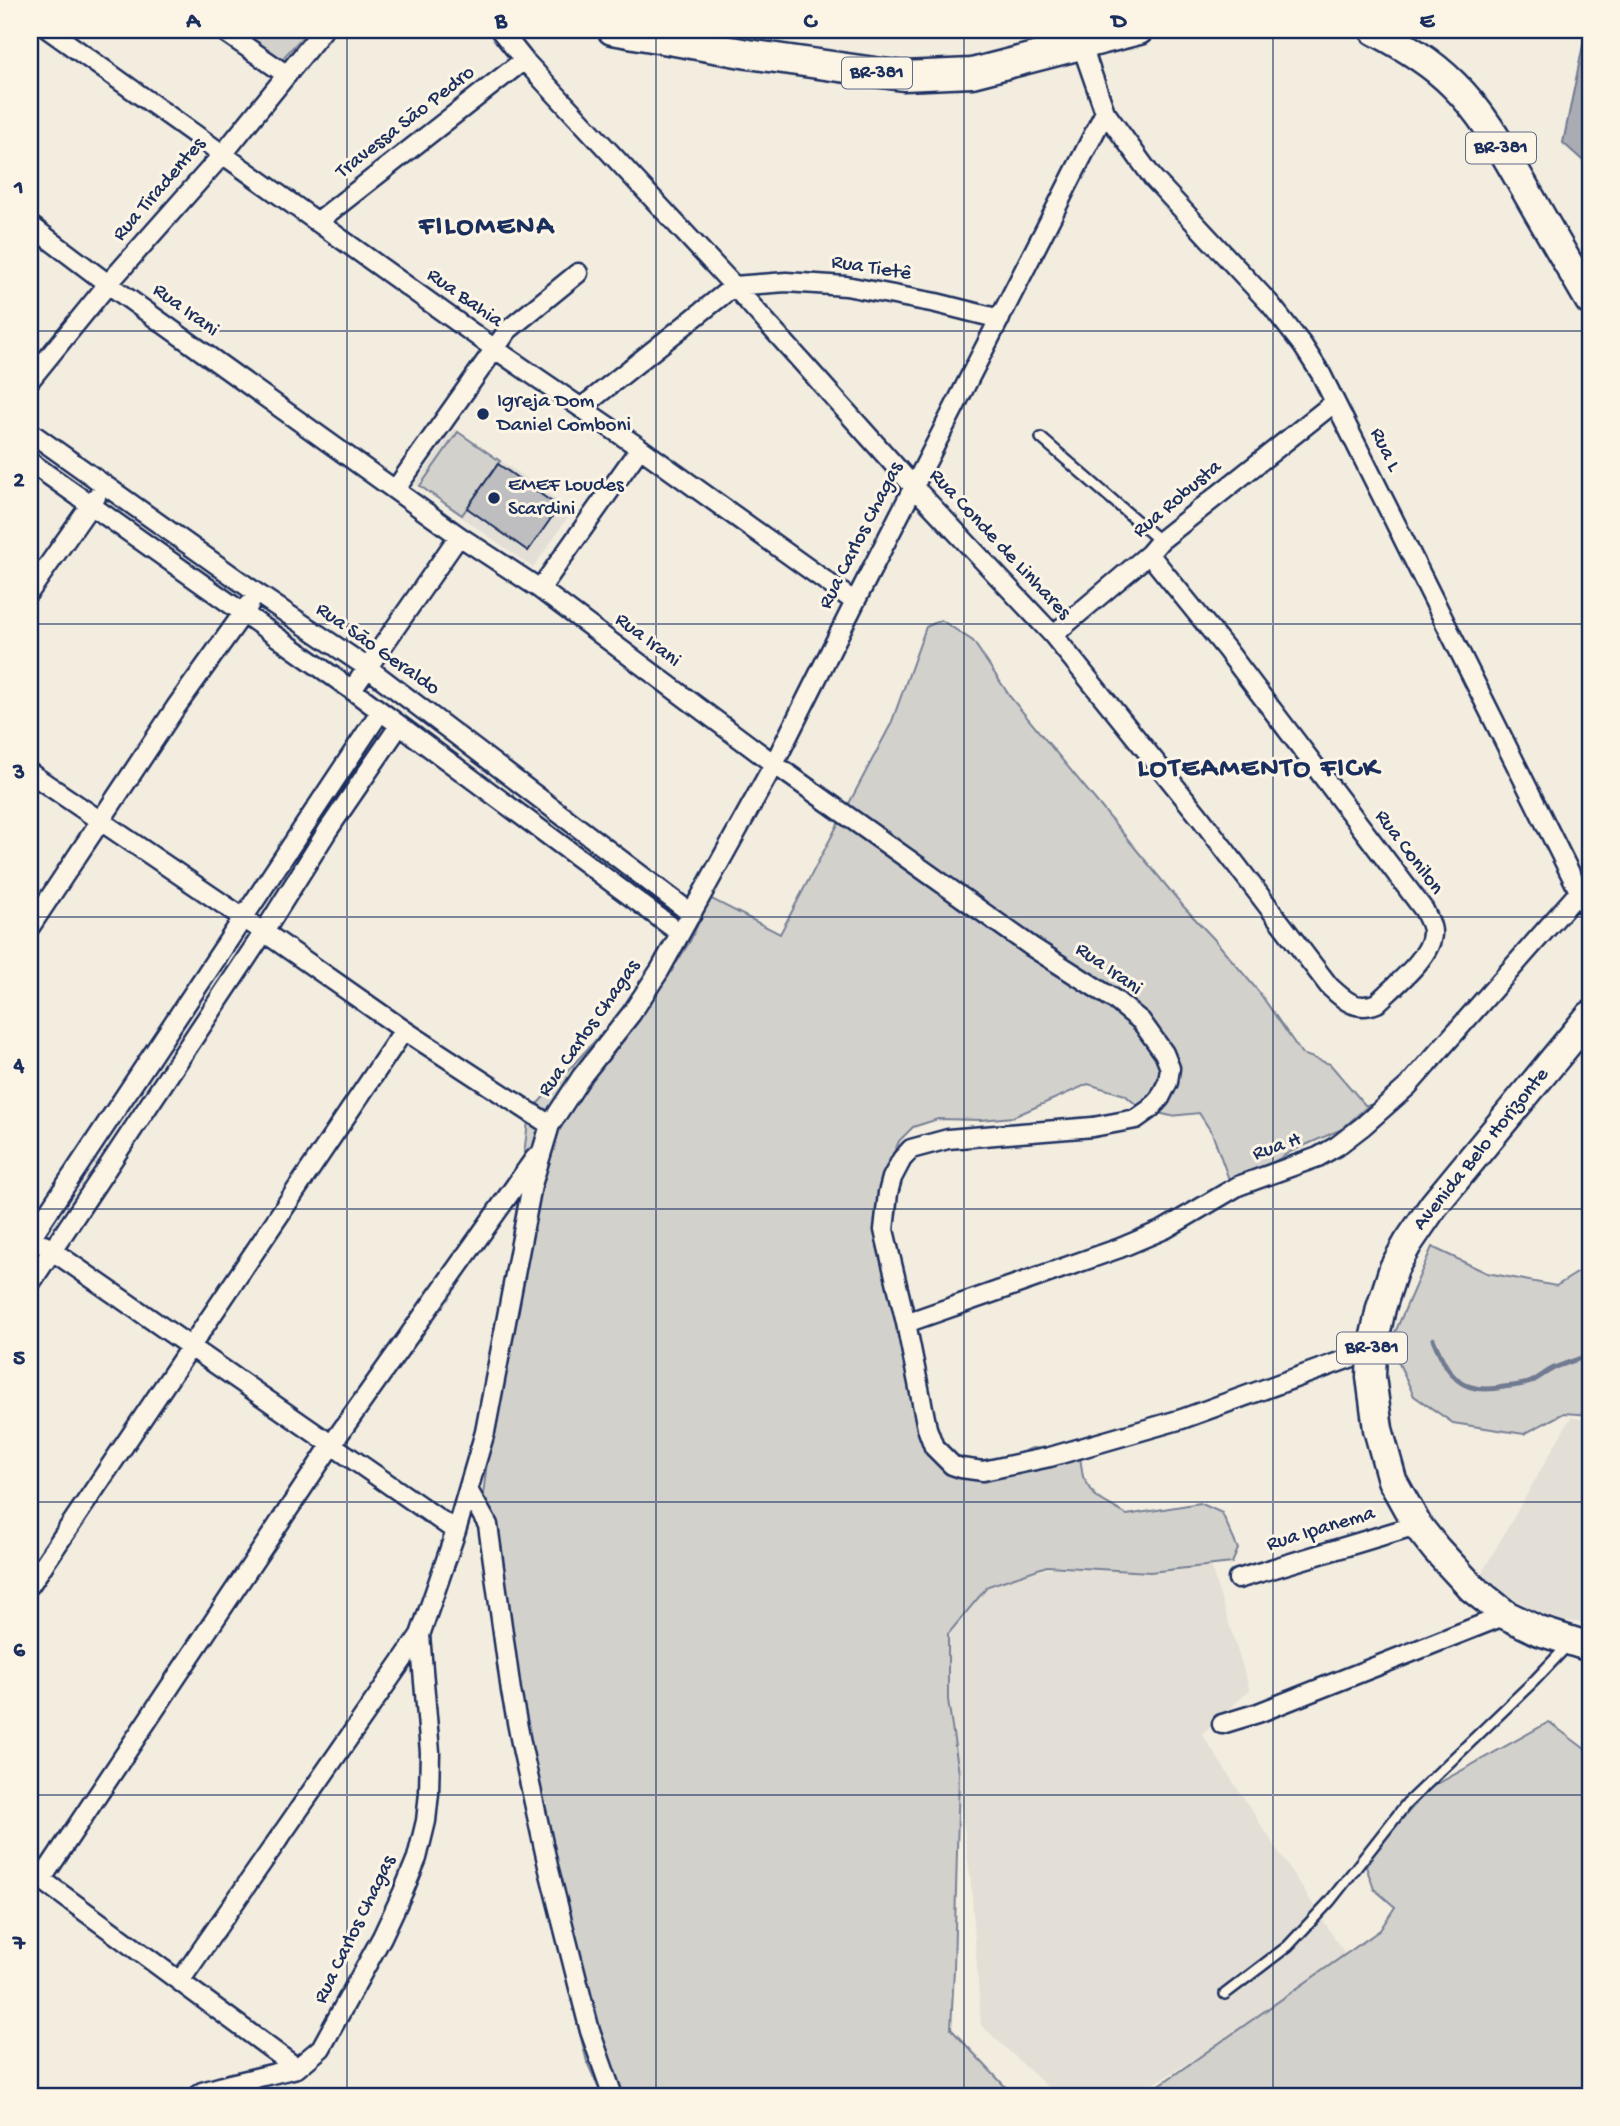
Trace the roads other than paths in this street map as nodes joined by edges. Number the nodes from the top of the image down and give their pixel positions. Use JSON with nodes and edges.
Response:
{"nodes":[{"id":1,"x":49,"y":30,"type":"edge"},
{"id":2,"x":222,"y":30,"type":"edge"},
{"id":3,"x":323,"y":30,"type":"edge"},
{"id":4,"x":500,"y":30,"type":"edge"},
{"id":5,"x":612,"y":30,"type":"edge"},
{"id":6,"x":1139,"y":30,"type":"edge"},
{"id":7,"x":1374,"y":30,"type":"edge"},
{"id":8,"x":1100,"y":38,"type":"edge"},
{"id":9,"x":524,"y":60,"type":"junction"},
{"id":10,"x":287,"y":75,"type":"junction"},
{"id":11,"x":1105,"y":112,"type":"junction"},
{"id":12,"x":223,"y":154,"type":"junction"},
{"id":13,"x":317,"y":222,"type":"junction"},
{"id":14,"x":30,"y":225,"type":"edge"},
{"id":15,"x":578,"y":273,"type":"dead end"},
{"id":16,"x":108,"y":284,"type":"junction"},
{"id":17,"x":734,"y":286,"type":"junction"},
{"id":18,"x":1590,"y":301,"type":"edge"},
{"id":19,"x":1000,"y":319,"type":"junction"},
{"id":20,"x":495,"y":349,"type":"junction"},
{"id":21,"x":30,"y":380,"type":"edge"},
{"id":22,"x":1335,"y":402,"type":"junction"},
{"id":23,"x":581,"y":408,"type":"junction"},
{"id":24,"x":30,"y":432,"type":"edge"},
{"id":25,"x":1041,"y":438,"type":"dead end"},
{"id":26,"x":640,"y":448,"type":"junction"},
{"id":27,"x":30,"y":462,"type":"edge"},
{"id":28,"x":105,"y":485,"type":"junction"},
{"id":29,"x":913,"y":486,"type":"junction"},
{"id":30,"x":395,"y":490,"type":"junction"},
{"id":31,"x":90,"y":506,"type":"junction"},
{"id":32,"x":459,"y":536,"type":"junction"},
{"id":33,"x":1154,"y":547,"type":"junction"},
{"id":34,"x":540,"y":589,"type":"junction"},
{"id":35,"x":30,"y":591,"type":"edge"},
{"id":36,"x":258,"y":594,"type":"junction"},
{"id":37,"x":855,"y":602,"type":"junction"},
{"id":38,"x":242,"y":614,"type":"junction"},
{"id":39,"x":1053,"y":635,"type":"junction"},
{"id":40,"x":368,"y":668,"type":"junction"},
{"id":41,"x":352,"y":690,"type":"junction"},
{"id":42,"x":380,"y":712,"type":"junction"},
{"id":43,"x":399,"y":726,"type":"junction"},
{"id":44,"x":774,"y":764,"type":"junction"},
{"id":45,"x":30,"y":773,"type":"edge"},
{"id":46,"x":100,"y":820,"type":"junction"},
{"id":47,"x":1579,"y":892,"type":"junction"},
{"id":48,"x":1590,"y":913,"type":"edge"},
{"id":49,"x":692,"y":914,"type":"junction"},
{"id":50,"x":244,"y":919,"type":"junction"},
{"id":51,"x":30,"y":928,"type":"edge"},
{"id":52,"x":264,"y":932,"type":"junction"},
{"id":53,"x":680,"y":933,"type":"junction"},
{"id":54,"x":1329,"y":986,"type":"joint"},
{"id":55,"x":1590,"y":1016,"type":"edge"},
{"id":56,"x":404,"y":1030,"type":"junction"},
{"id":57,"x":550,"y":1125,"type":"junction"},
{"id":58,"x":542,"y":1148,"type":"junction"},
{"id":59,"x":30,"y":1237,"type":"edge"},
{"id":60,"x":53,"y":1251,"type":"junction"},
{"id":61,"x":30,"y":1284,"type":"edge"},
{"id":62,"x":906,"y":1324,"type":"junction"},
{"id":63,"x":190,"y":1348,"type":"junction"},
{"id":64,"x":1372,"y":1350,"type":"junction"},
{"id":65,"x":332,"y":1444,"type":"junction"},
{"id":66,"x":468,"y":1490,"type":"junction"},
{"id":67,"x":1417,"y":1525,"type":"junction"},
{"id":68,"x":456,"y":1531,"type":"junction"},
{"id":69,"x":1238,"y":1579,"type":"dead end"},
{"id":70,"x":30,"y":1585,"type":"edge"},
{"id":71,"x":1506,"y":1615,"type":"junction"},
{"id":72,"x":421,"y":1635,"type":"junction"},
{"id":73,"x":1581,"y":1644,"type":"edge"},
{"id":74,"x":1222,"y":1724,"type":"dead end"},
{"id":75,"x":35,"y":1876,"type":"edge"},
{"id":76,"x":180,"y":1981,"type":"junction"},
{"id":77,"x":1225,"y":1994,"type":"dead end"},
{"id":78,"x":297,"y":2068,"type":"junction"},
{"id":79,"x":197,"y":2096,"type":"edge"},
{"id":80,"x":613,"y":2096,"type":"edge"}],
"edges":[{"from":1,"to":12,"type":"street","name":"Rua Bahia"},
{"from":2,"to":10,"type":"street"},
{"from":3,"to":10,"type":"street","name":"Rua Tiradentes"},
{"from":4,"to":9,"type":"street","name":"Rua Conde de Linhares"},
{"from":5,"to":8,"type":"main road","number":"BR-381"},
{"from":6,"to":8,"type":"main road","number":"BR-381"},
{"from":7,"to":18,"type":"main road","number":"BR-381"},
{"from":8,"to":11,"type":"street","name":"Rua L"},
{"from":9,"to":13,"type":"street","name":"Travessa São Pedro"},
{"from":9,"to":17,"type":"street","name":"Rua Conde de Linhares"},
{"from":10,"to":12,"type":"street","name":"Rua Tiradentes"},
{"from":11,"to":19,"type":"street","name":"Rua Carlos Chagas"},
{"from":11,"to":22,"type":"street","name":"Rua L"},
{"from":12,"to":13,"type":"street","name":"Rua Bahia"},
{"from":12,"to":16,"type":"street","name":"Rua Tiradentes"},
{"from":13,"to":20,"type":"street","name":"Rua Bahia"},
{"from":14,"to":16,"type":"street","name":"Rua Irani"},
{"from":15,"to":20,"type":"street"},
{"from":16,"to":21,"type":"street","name":"Rua Tiradentes"},
{"from":16,"to":30,"type":"street","name":"Rua Irani"},
{"from":17,"to":19,"type":"street","name":"Rua Tietê"},
{"from":17,"to":23,"type":"street"},
{"from":17,"to":29,"type":"street","name":"Rua Conde de Linhares"},
{"from":19,"to":29,"type":"street","name":"Rua Carlos Chagas"},
{"from":20,"to":23,"type":"street","name":"Rua Bahia"},
{"from":20,"to":30,"type":"street"},
{"from":22,"to":33,"type":"street","name":"Rua Robusta"},
{"from":22,"to":47,"type":"street","name":"Rua L"},
{"from":23,"to":26,"type":"street","name":"Rua Bahia"},
{"from":24,"to":28,"type":"street","name":"Rua São Geraldo"},
{"from":25,"to":33,"type":"lane"},
{"from":26,"to":34,"type":"street"},
{"from":26,"to":37,"type":"street","name":"Rua Bahia"},
{"from":27,"to":31,"type":"street"},
{"from":28,"to":31,"type":"street"},
{"from":28,"to":36,"type":"street","name":"Rua São Geraldo"},
{"from":29,"to":37,"type":"street","name":"Rua Carlos Chagas"},
{"from":29,"to":39,"type":"street","name":"Rua Conde de Linhares"},
{"from":30,"to":32,"type":"street","name":"Rua Irani"},
{"from":31,"to":35,"type":"street"},
{"from":31,"to":38,"type":"street"},
{"from":32,"to":34,"type":"street","name":"Rua Irani"},
{"from":32,"to":40,"type":"street"},
{"from":33,"to":39,"type":"street","name":"Rua Robusta"},
{"from":33,"to":54,"type":"street","name":"Rua Conilon"},
{"from":34,"to":44,"type":"street","name":"Rua Irani"},
{"from":36,"to":38,"type":"street"},
{"from":36,"to":40,"type":"street","name":"Rua São Geraldo"},
{"from":37,"to":44,"type":"street","name":"Rua Carlos Chagas"},
{"from":38,"to":41,"type":"street"},
{"from":38,"to":46,"type":"street"},
{"from":39,"to":54,"type":"street","name":"Rua Conde de Linhares"},
{"from":40,"to":41,"type":"street"},
{"from":40,"to":49,"type":"street","name":"Rua São Geraldo"},
{"from":41,"to":42,"type":"street"},
{"from":42,"to":43,"type":"street"},
{"from":42,"to":50,"type":"street"},
{"from":43,"to":52,"type":"street"},
{"from":43,"to":53,"type":"street"},
{"from":44,"to":49,"type":"street","name":"Rua Carlos Chagas"},
{"from":44,"to":62,"type":"street","name":"Rua Irani"},
{"from":45,"to":46,"type":"street"},
{"from":46,"to":50,"type":"street"},
{"from":46,"to":51,"type":"street"},
{"from":47,"to":48,"type":"street","name":"Rua L"},
{"from":47,"to":62,"type":"street","name":"Rua H"},
{"from":49,"to":53,"type":"street","name":"Rua Carlos Chagas"},
{"from":50,"to":52,"type":"street"},
{"from":50,"to":59,"type":"street"},
{"from":52,"to":56,"type":"street"},
{"from":52,"to":60,"type":"street"},
{"from":53,"to":57,"type":"street","name":"Rua Carlos Chagas"},
{"from":55,"to":64,"type":"main road","name":"Avenida Belo Horizonte","number":"BR-381"},
{"from":56,"to":57,"type":"street"},
{"from":56,"to":63,"type":"street"},
{"from":57,"to":58,"type":"street","name":"Rua Carlos Chagas"},
{"from":58,"to":65,"type":"street"},
{"from":58,"to":66,"type":"street","name":"Rua Carlos Chagas"},
{"from":59,"to":60,"type":"street"},
{"from":60,"to":61,"type":"street"},
{"from":60,"to":63,"type":"street"},
{"from":62,"to":64,"type":"street"},
{"from":63,"to":65,"type":"street"},
{"from":63,"to":70,"type":"street"},
{"from":64,"to":67,"type":"main road","name":"Avenida Belo Horizonte","number":"BR-381"},
{"from":65,"to":68,"type":"street"},
{"from":65,"to":75,"type":"street"},
{"from":66,"to":68,"type":"street","name":"Rua Carlos Chagas"},
{"from":66,"to":80,"type":"street"},
{"from":67,"to":69,"type":"street","name":"Rua Ipanema"},
{"from":67,"to":71,"type":"main road","name":"Avenida Belo Horizonte","number":"BR-381"},
{"from":68,"to":72,"type":"street","name":"Rua Carlos Chagas"},
{"from":71,"to":73,"type":"main road","name":"Avenida Belo Horizonte","number":"BR-381"},
{"from":71,"to":74,"type":"street"},
{"from":72,"to":76,"type":"street"},
{"from":72,"to":78,"type":"street","name":"Rua Carlos Chagas"},
{"from":73,"to":77,"type":"lane"},
{"from":75,"to":76,"type":"street"},
{"from":76,"to":78,"type":"street"},
{"from":78,"to":79,"type":"street"}]}
